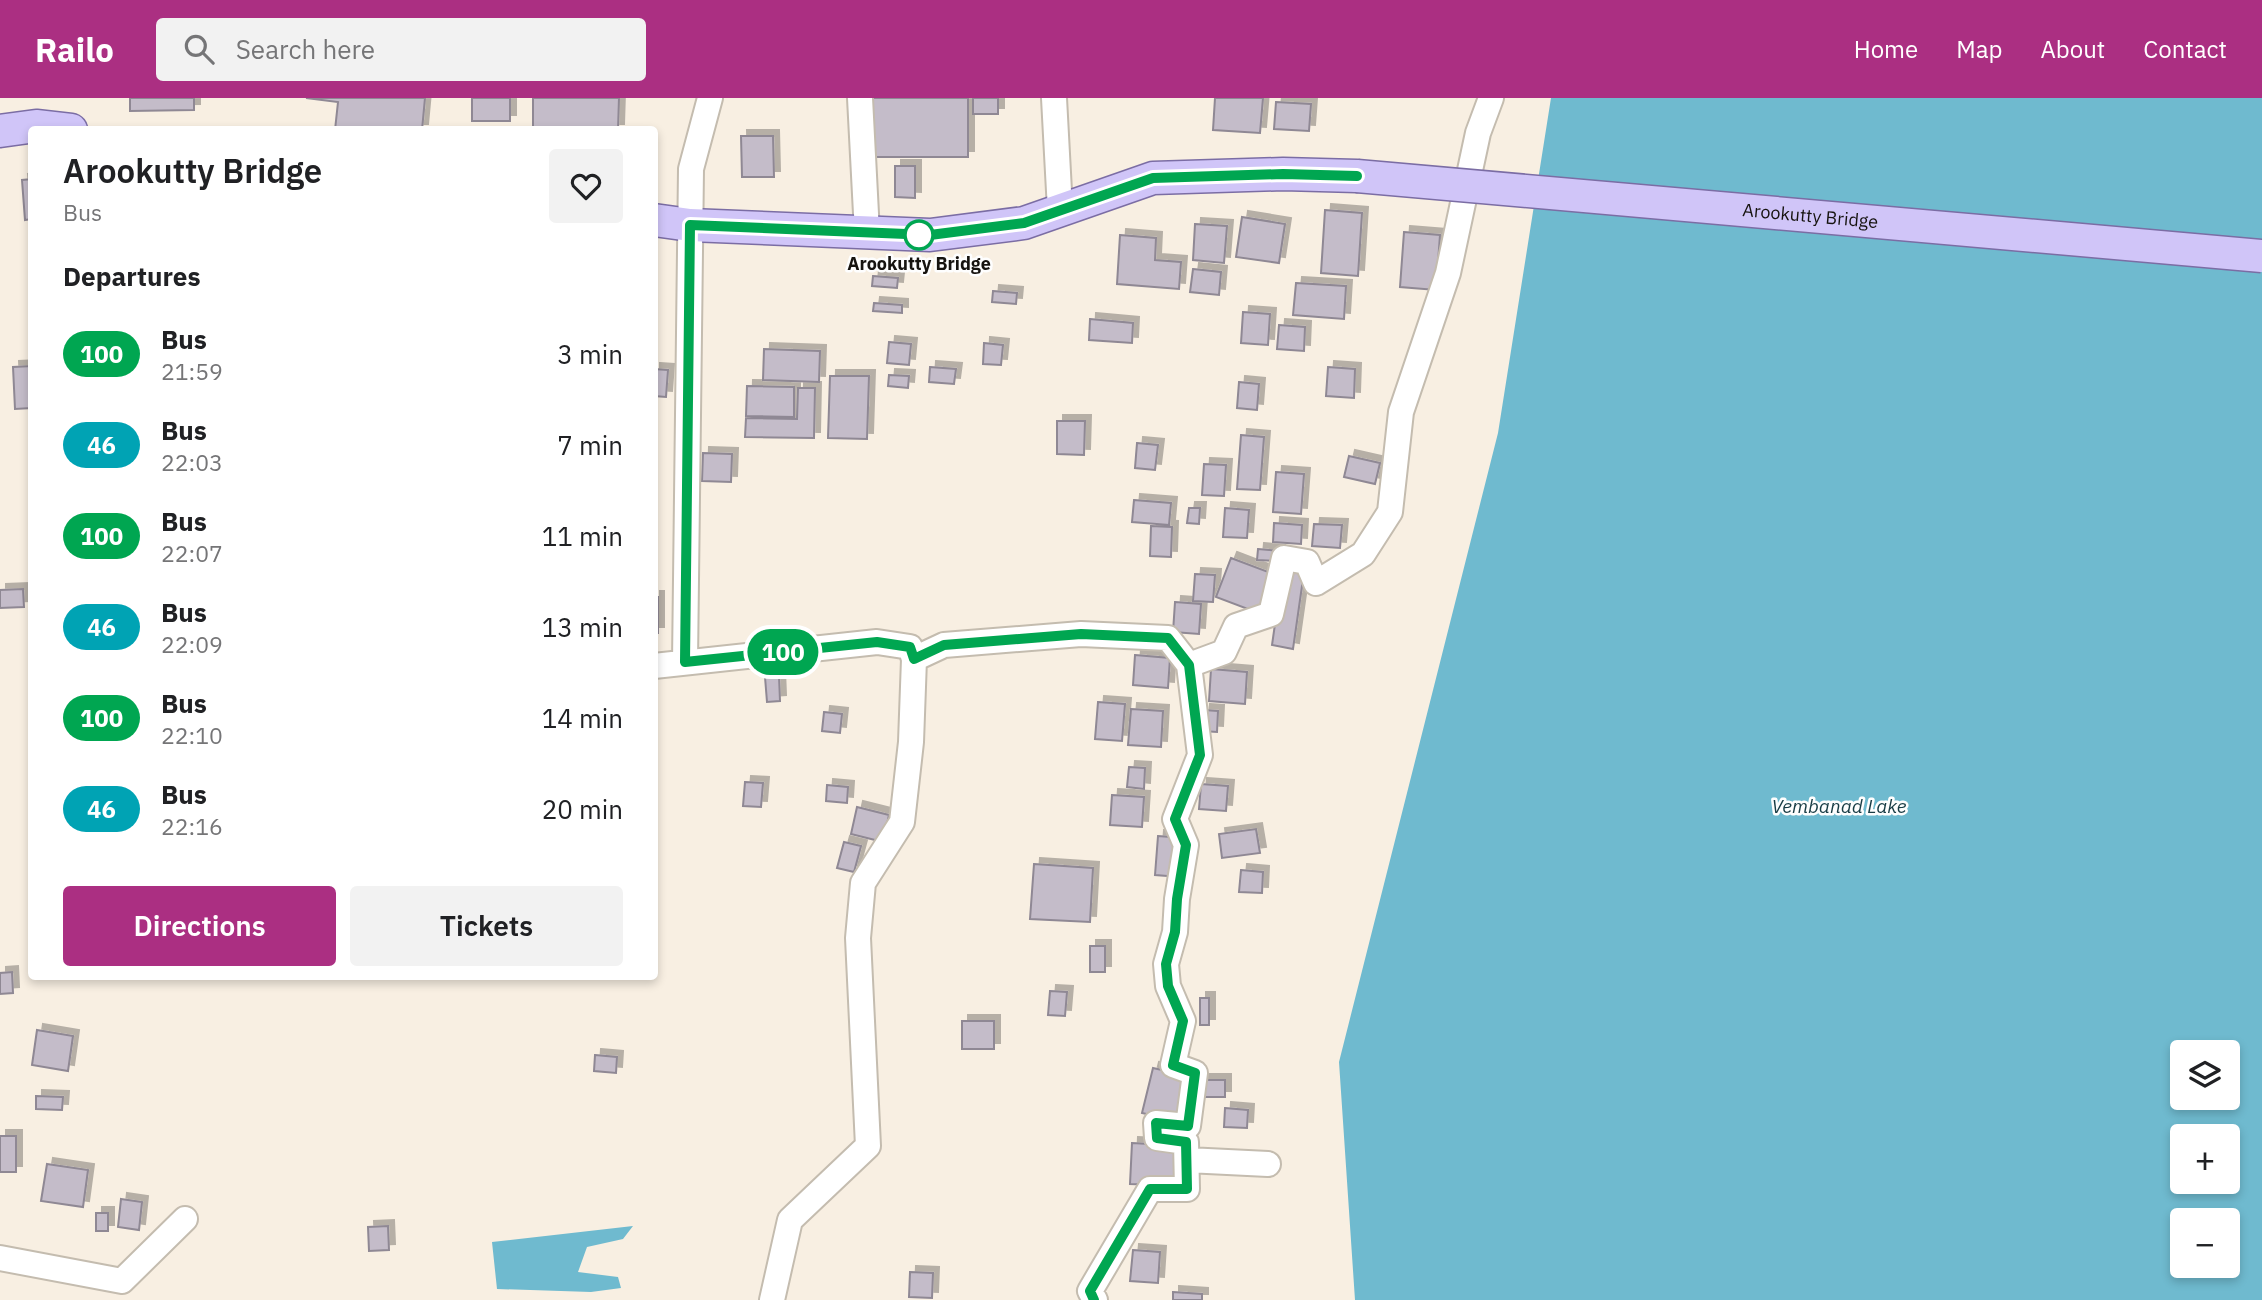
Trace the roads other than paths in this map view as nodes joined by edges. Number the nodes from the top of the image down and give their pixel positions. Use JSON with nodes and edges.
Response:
{"nodes":[{"id":1,"x":710,"y":98,"type":"edge"},
{"id":2,"x":860,"y":98,"type":"edge"},
{"id":3,"x":1054,"y":98,"type":"edge"},
{"id":4,"x":1491,"y":98,"type":"edge"},
{"id":5,"x":28,"y":126,"type":"edge"},
{"id":6,"x":0,"y":131,"type":"edge"},
{"id":7,"x":1060,"y":211,"type":"junction"},
{"id":8,"x":658,"y":221,"type":"edge"},
{"id":9,"x":690,"y":225,"type":"junction"},
{"id":10,"x":867,"y":233,"type":"junction"},
{"id":11,"x":2262,"y":256,"type":"edge"},
{"id":12,"x":914,"y":659,"type":"junction"},
{"id":13,"x":685,"y":662,"type":"junction"},
{"id":14,"x":658,"y":665,"type":"edge"},
{"id":15,"x":1189,"y":665,"type":"junction"},
{"id":16,"x":1187,"y":1160,"type":"junction"},
{"id":17,"x":1268,"y":1164,"type":"dead end"},
{"id":18,"x":185,"y":1219,"type":"dead end"},
{"id":19,"x":0,"y":1258,"type":"edge"},
{"id":20,"x":772,"y":1300,"type":"edge"},
{"id":21,"x":1094,"y":1300,"type":"edge"}],
"edges":[{"from":1,"to":9,"type":"street"},
{"from":2,"to":10,"type":"street"},
{"from":3,"to":7,"type":"street"},
{"from":4,"to":15,"type":"street"},
{"from":5,"to":6,"type":"main road"},
{"from":7,"to":10,"type":"main road","name":"Arookutty Bridge"},
{"from":7,"to":11,"type":"main road","name":"Arookutty Bridge","bridge":true},
{"from":8,"to":9,"type":"main road","name":"Arookutty Bridge"},
{"from":9,"to":10,"type":"main road","name":"Arookutty Bridge"},
{"from":9,"to":13,"type":"street"},
{"from":12,"to":13,"type":"street"},
{"from":12,"to":15,"type":"street"},
{"from":12,"to":20,"type":"street"},
{"from":13,"to":14,"type":"street"},
{"from":15,"to":16,"type":"street"},
{"from":16,"to":17,"type":"street"},
{"from":16,"to":21,"type":"street"},
{"from":18,"to":19,"type":"street"}]}
